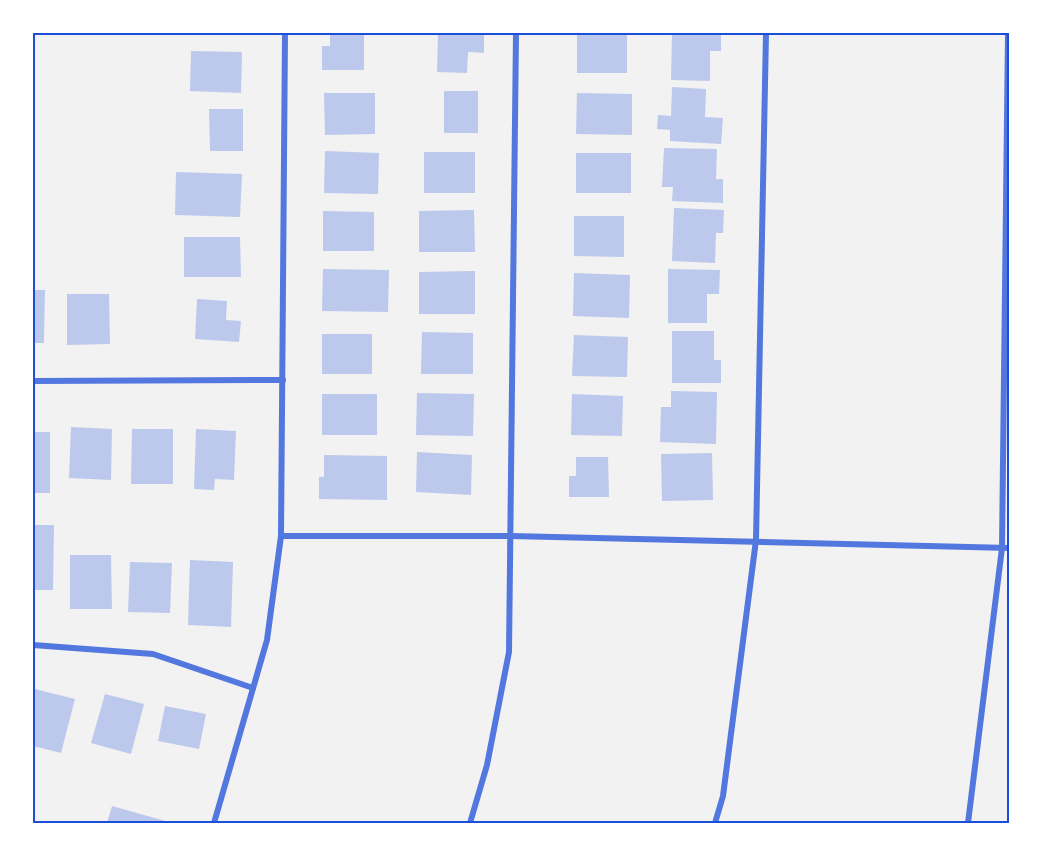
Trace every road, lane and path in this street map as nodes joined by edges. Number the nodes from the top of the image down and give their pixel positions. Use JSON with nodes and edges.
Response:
{"nodes":[{"id":1,"x":285,"y":33,"type":"edge"},
{"id":2,"x":516,"y":33,"type":"edge"},
{"id":3,"x":766,"y":33,"type":"edge"},
{"id":4,"x":1008,"y":33,"type":"edge"},
{"id":5,"x":283,"y":380,"type":"junction"},
{"id":6,"x":33,"y":381,"type":"edge"},
{"id":7,"x":281,"y":536,"type":"junction"},
{"id":8,"x":511,"y":536,"type":"junction"},
{"id":9,"x":756,"y":540,"type":"junction"},
{"id":10,"x":1006,"y":548,"type":"edge"},
{"id":11,"x":33,"y":645,"type":"edge"},
{"id":12,"x":253,"y":688,"type":"junction"},
{"id":13,"x":214,"y":823,"type":"edge"},
{"id":14,"x":470,"y":823,"type":"edge"},
{"id":15,"x":715,"y":823,"type":"edge"},
{"id":16,"x":968,"y":823,"type":"edge"}],
"edges":[{"from":1,"to":5,"type":"street"},
{"from":2,"to":8,"type":"street"},
{"from":3,"to":9,"type":"street"},
{"from":4,"to":10,"type":"street"},
{"from":5,"to":6,"type":"street"},
{"from":5,"to":7,"type":"street"},
{"from":7,"to":8,"type":"street"},
{"from":7,"to":12,"type":"street"},
{"from":8,"to":9,"type":"street"},
{"from":8,"to":14,"type":"street"},
{"from":9,"to":10,"type":"street"},
{"from":9,"to":15,"type":"street"},
{"from":10,"to":16,"type":"street"},
{"from":11,"to":12,"type":"street"},
{"from":12,"to":13,"type":"street"}]}
